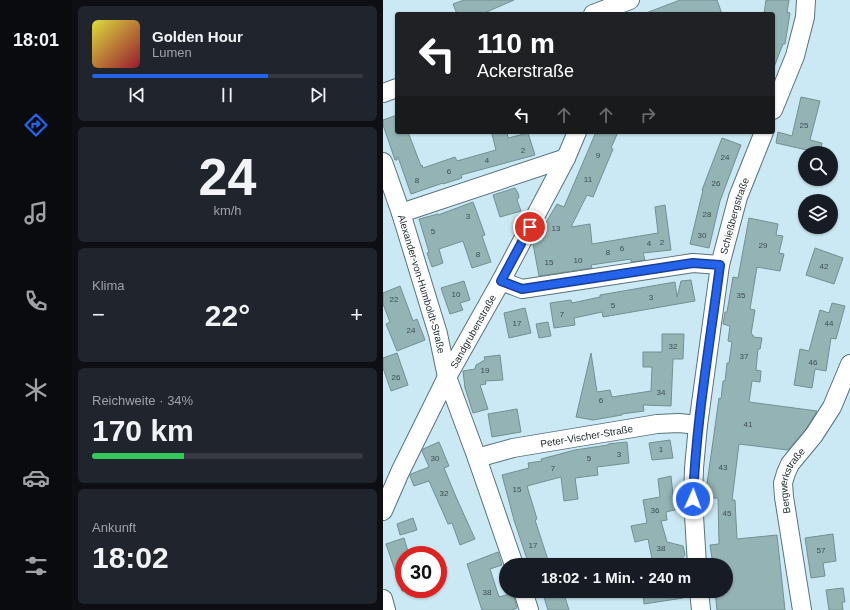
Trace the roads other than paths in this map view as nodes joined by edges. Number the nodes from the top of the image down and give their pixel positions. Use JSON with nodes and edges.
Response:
{"nodes":[{"id":1,"x":630,"y":0,"type":"edge"},
{"id":2,"x":634,"y":0,"type":"edge"},
{"id":3,"x":806,"y":0,"type":"edge"},
{"id":4,"x":598,"y":12,"type":"edge"},
{"id":5,"x":629,"y":12,"type":"edge"},
{"id":6,"x":395,"y":89,"type":"edge"},
{"id":7,"x":383,"y":93,"type":"edge"},
{"id":8,"x":775,"y":105,"type":"edge"},
{"id":9,"x":576,"y":134,"type":"edge"},
{"id":10,"x":763,"y":134,"type":"edge"},
{"id":11,"x":566,"y":158,"type":"junction"},
{"id":12,"x":383,"y":162,"type":"edge"},
{"id":13,"x":401,"y":213,"type":"junction"},
{"id":14,"x":720,"y":265,"type":"junction"},
{"id":15,"x":501,"y":281,"type":"junction"},
{"id":16,"x":850,"y":364,"type":"edge"},
{"id":17,"x":447,"y":377,"type":"junction"},
{"id":18,"x":698,"y":425,"type":"junction"},
{"id":19,"x":477,"y":458,"type":"junction"},
{"id":20,"x":383,"y":511,"type":"edge"},
{"id":21,"x":512,"y":558,"type":"edge"},
{"id":22,"x":697,"y":558,"type":"edge"},
{"id":23,"x":525,"y":598,"type":"edge"},
{"id":24,"x":700,"y":598,"type":"edge"},
{"id":25,"x":383,"y":599,"type":"edge"},
{"id":26,"x":386,"y":610,"type":"edge"},
{"id":27,"x":529,"y":610,"type":"edge"},
{"id":28,"x":701,"y":610,"type":"edge"},
{"id":29,"x":802,"y":610,"type":"edge"}],
"edges":[{"from":1,"to":4,"type":"street"},
{"from":2,"to":5,"type":"street"},
{"from":3,"to":8,"type":"street"},
{"from":6,"to":7,"type":"street"},
{"from":9,"to":11,"type":"street","name":"Sandgrubenstraße"},
{"from":10,"to":14,"type":"street","name":"Schießbergstraße"},
{"from":11,"to":13,"type":"street"},
{"from":11,"to":15,"type":"street","name":"Sandgrubenstraße"},
{"from":12,"to":13,"type":"street","name":"Alexander-von-Humboldt-Straße"},
{"from":13,"to":17,"type":"street","name":"Alexander-von-Humboldt-Straße"},
{"from":14,"to":15,"type":"street"},
{"from":14,"to":18,"type":"street","name":"Schießbergstraße"},
{"from":15,"to":17,"type":"street","name":"Sandgrubenstraße"},
{"from":16,"to":29,"type":"street","name":"Bergwerkstraße"},
{"from":17,"to":19,"type":"street","name":"Alexander-von-Humboldt-Straße"},
{"from":17,"to":20,"type":"street","name":"Sandgrubenstraße"},
{"from":18,"to":19,"type":"street","name":"Peter-Vischer-Straße"},
{"from":18,"to":22,"type":"street","name":"Schießbergstraße"},
{"from":19,"to":21,"type":"street","name":"Alexander-von-Humboldt-Straße"},
{"from":23,"to":27,"type":"street"},
{"from":24,"to":28,"type":"street"},
{"from":25,"to":26,"type":"street"}]}
